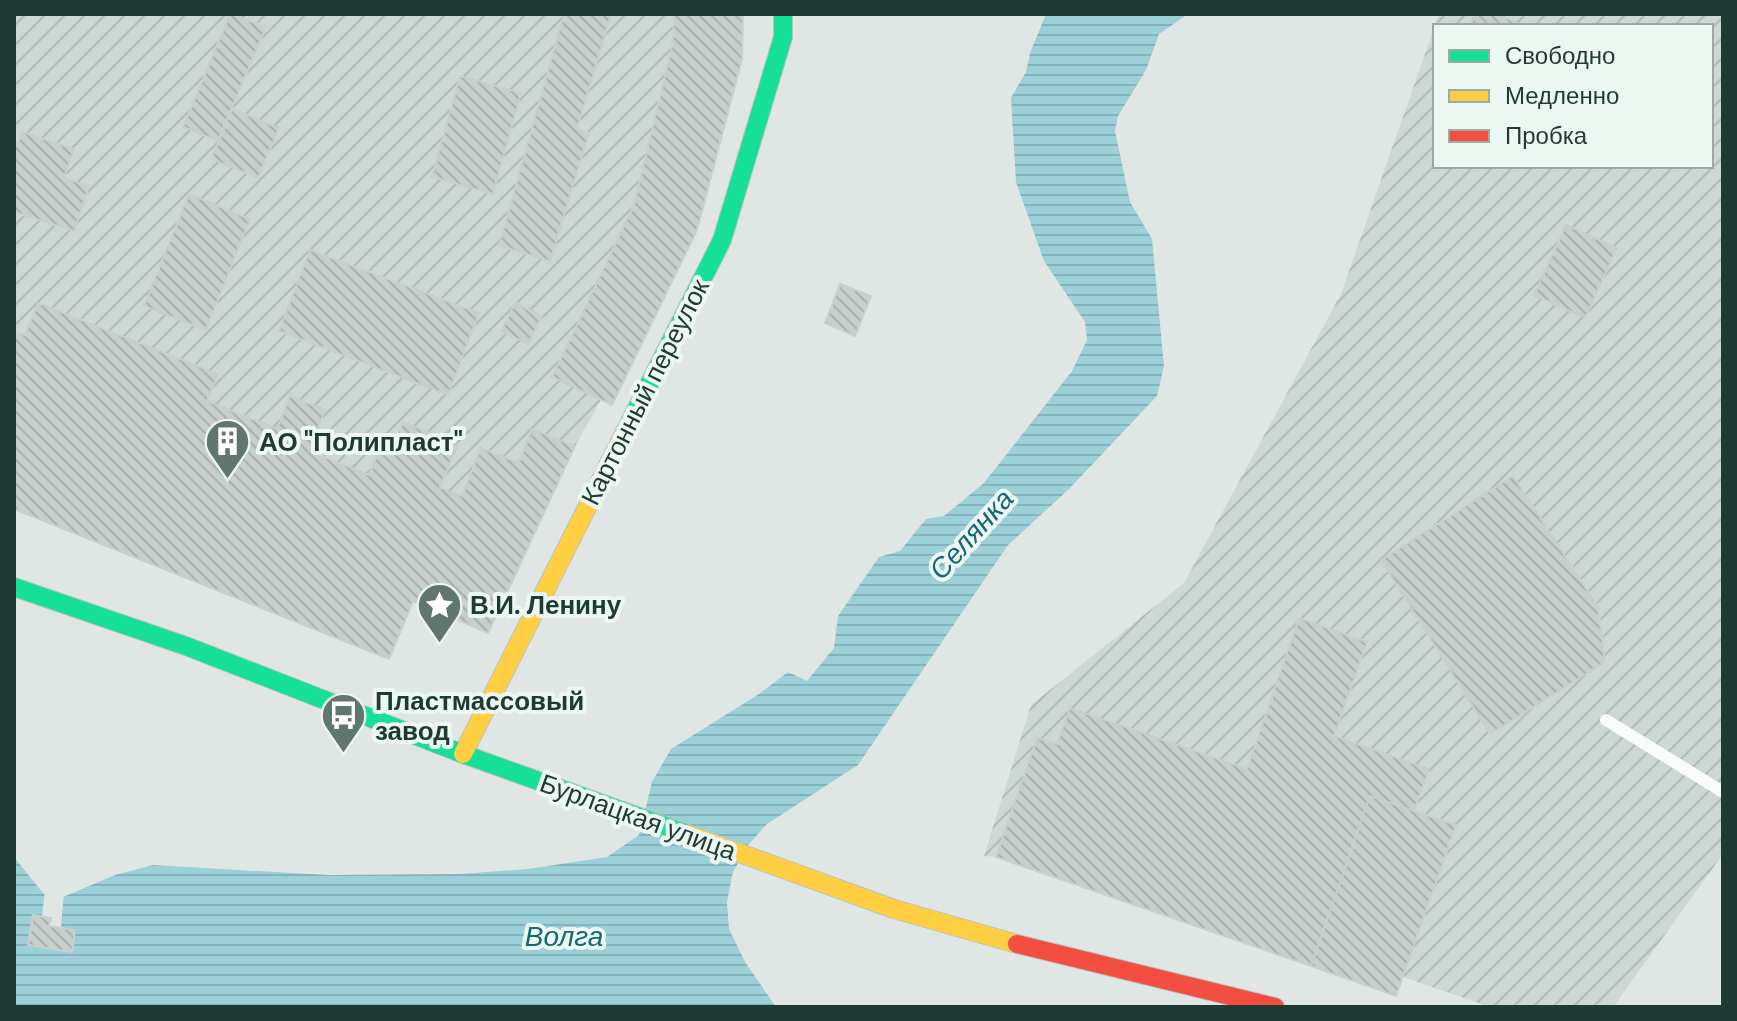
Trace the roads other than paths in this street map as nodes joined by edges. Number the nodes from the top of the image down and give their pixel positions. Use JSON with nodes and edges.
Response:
{"nodes":[{"id":1,"x":783,"y":14,"type":"edge"},
{"id":2,"x":14,"y":587,"type":"edge"},
{"id":3,"x":1606,"y":720,"type":"dead end"},
{"id":4,"x":463,"y":754,"type":"junction"},
{"id":5,"x":1723,"y":792,"type":"edge"},
{"id":6,"x":1275,"y":1007,"type":"edge"}],
"edges":[{"from":1,"to":4,"type":"main road","name":"Картонный переулок"},
{"from":2,"to":4,"type":"main road","name":"Бурлацкая улица"},
{"from":3,"to":5,"type":"lane"},
{"from":4,"to":6,"type":"main road","name":"Бурлацкая улица"}]}
